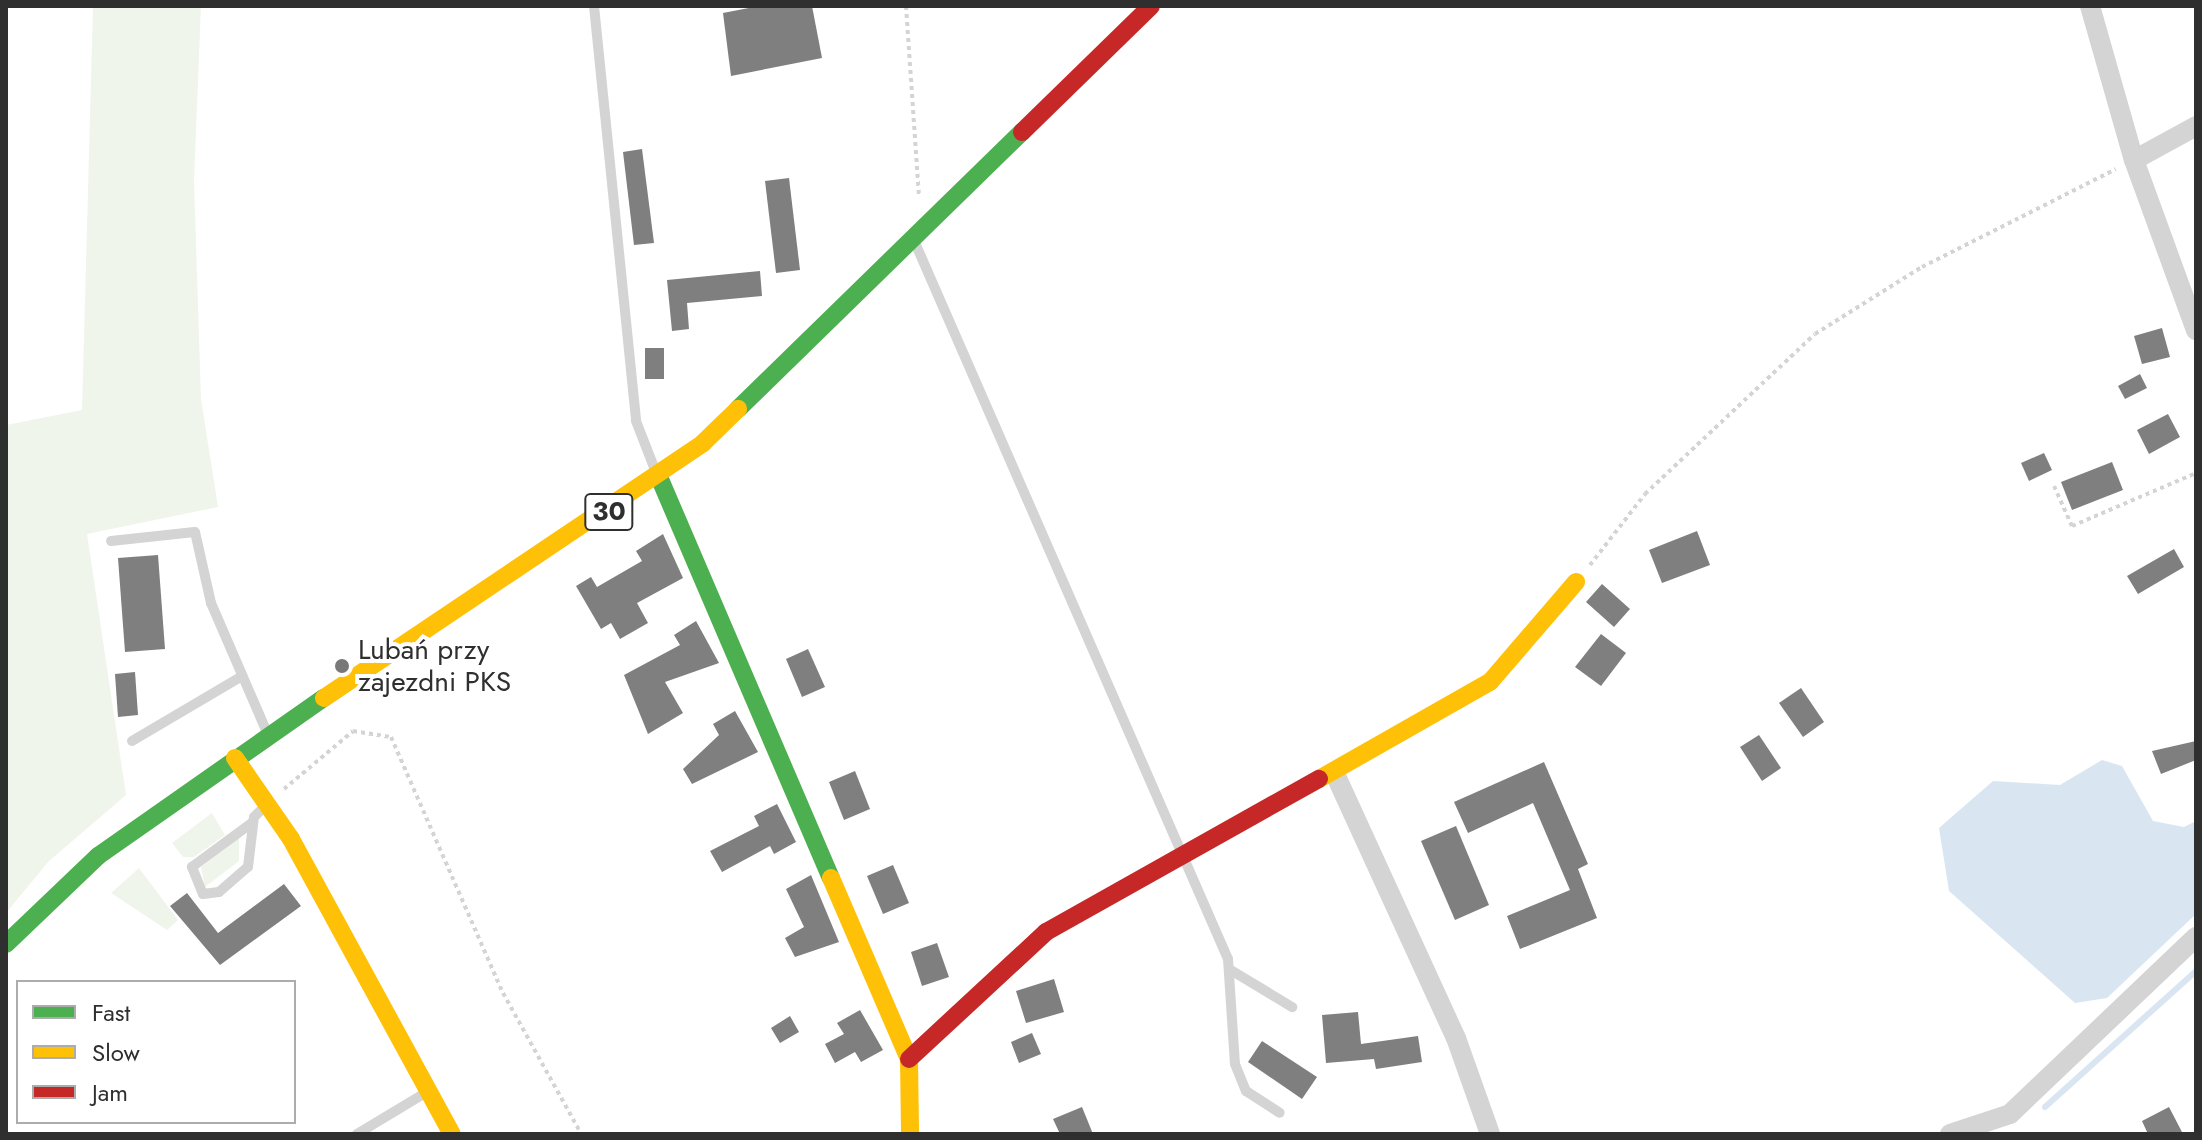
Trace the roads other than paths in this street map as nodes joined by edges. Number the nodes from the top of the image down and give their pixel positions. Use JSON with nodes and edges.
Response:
{"nodes":[{"id":1,"x":594,"y":6,"type":"edge"},
{"id":2,"x":1151,"y":6,"type":"edge"},
{"id":3,"x":2090,"y":6,"type":"edge"},
{"id":4,"x":2196,"y":126,"type":"edge"},
{"id":5,"x":2134,"y":160,"type":"junction"},
{"id":6,"x":915,"y":242,"type":"junction"},
{"id":7,"x":2196,"y":330,"type":"edge"},
{"id":8,"x":659,"y":477,"type":"junction"},
{"id":9,"x":111,"y":541,"type":"dead end"},
{"id":10,"x":1576,"y":582,"type":"road end"},
{"id":11,"x":239,"y":678,"type":"junction"},
{"id":12,"x":269,"y":736,"type":"junction"},
{"id":13,"x":132,"y":741,"type":"dead end"},
{"id":14,"x":235,"y":758,"type":"junction"},
{"id":15,"x":1335,"y":774,"type":"junction"},
{"id":16,"x":267,"y":805,"type":"junction"},
{"id":17,"x":253,"y":822,"type":"junction"},
{"id":18,"x":1178,"y":851,"type":"junction"},
{"id":19,"x":2196,"y":937,"type":"edge"},
{"id":20,"x":6,"y":944,"type":"edge"},
{"id":21,"x":1229,"y":969,"type":"junction"},
{"id":22,"x":1292,"y":1007,"type":"dead end"},
{"id":23,"x":909,"y":1059,"type":"junction"},
{"id":24,"x":428,"y":1091,"type":"junction"},
{"id":25,"x":1280,"y":1113,"type":"dead end"},
{"id":26,"x":357,"y":1134,"type":"edge"},
{"id":27,"x":452,"y":1134,"type":"edge"},
{"id":28,"x":910,"y":1134,"type":"edge"},
{"id":29,"x":1490,"y":1134,"type":"edge"},
{"id":30,"x":1950,"y":1134,"type":"edge"}],
"edges":[{"from":1,"to":8,"type":"lane"},
{"from":2,"to":6,"type":"street","number":"30"},
{"from":3,"to":5,"type":"street"},
{"from":4,"to":5,"type":"street"},
{"from":5,"to":7,"type":"street"},
{"from":6,"to":8,"type":"street","number":"30"},
{"from":6,"to":18,"type":"lane"},
{"from":8,"to":12,"type":"street","number":"30"},
{"from":8,"to":23,"type":"street"},
{"from":9,"to":11,"type":"lane"},
{"from":10,"to":15,"type":"street"},
{"from":11,"to":12,"type":"lane"},
{"from":11,"to":13,"type":"lane"},
{"from":12,"to":14,"type":"street","number":"30"},
{"from":14,"to":16,"type":"street"},
{"from":14,"to":20,"type":"street","number":"30"},
{"from":15,"to":18,"type":"street"},
{"from":15,"to":29,"type":"street"},
{"from":16,"to":17,"type":"lane"},
{"from":16,"to":24,"type":"street"},
{"from":17,"to":17,"type":"lane"},
{"from":18,"to":21,"type":"lane"},
{"from":18,"to":23,"type":"street"},
{"from":19,"to":30,"type":"street"},
{"from":21,"to":22,"type":"lane"},
{"from":21,"to":25,"type":"lane"},
{"from":23,"to":28,"type":"street"},
{"from":24,"to":26,"type":"lane"},
{"from":24,"to":27,"type":"street"}]}
